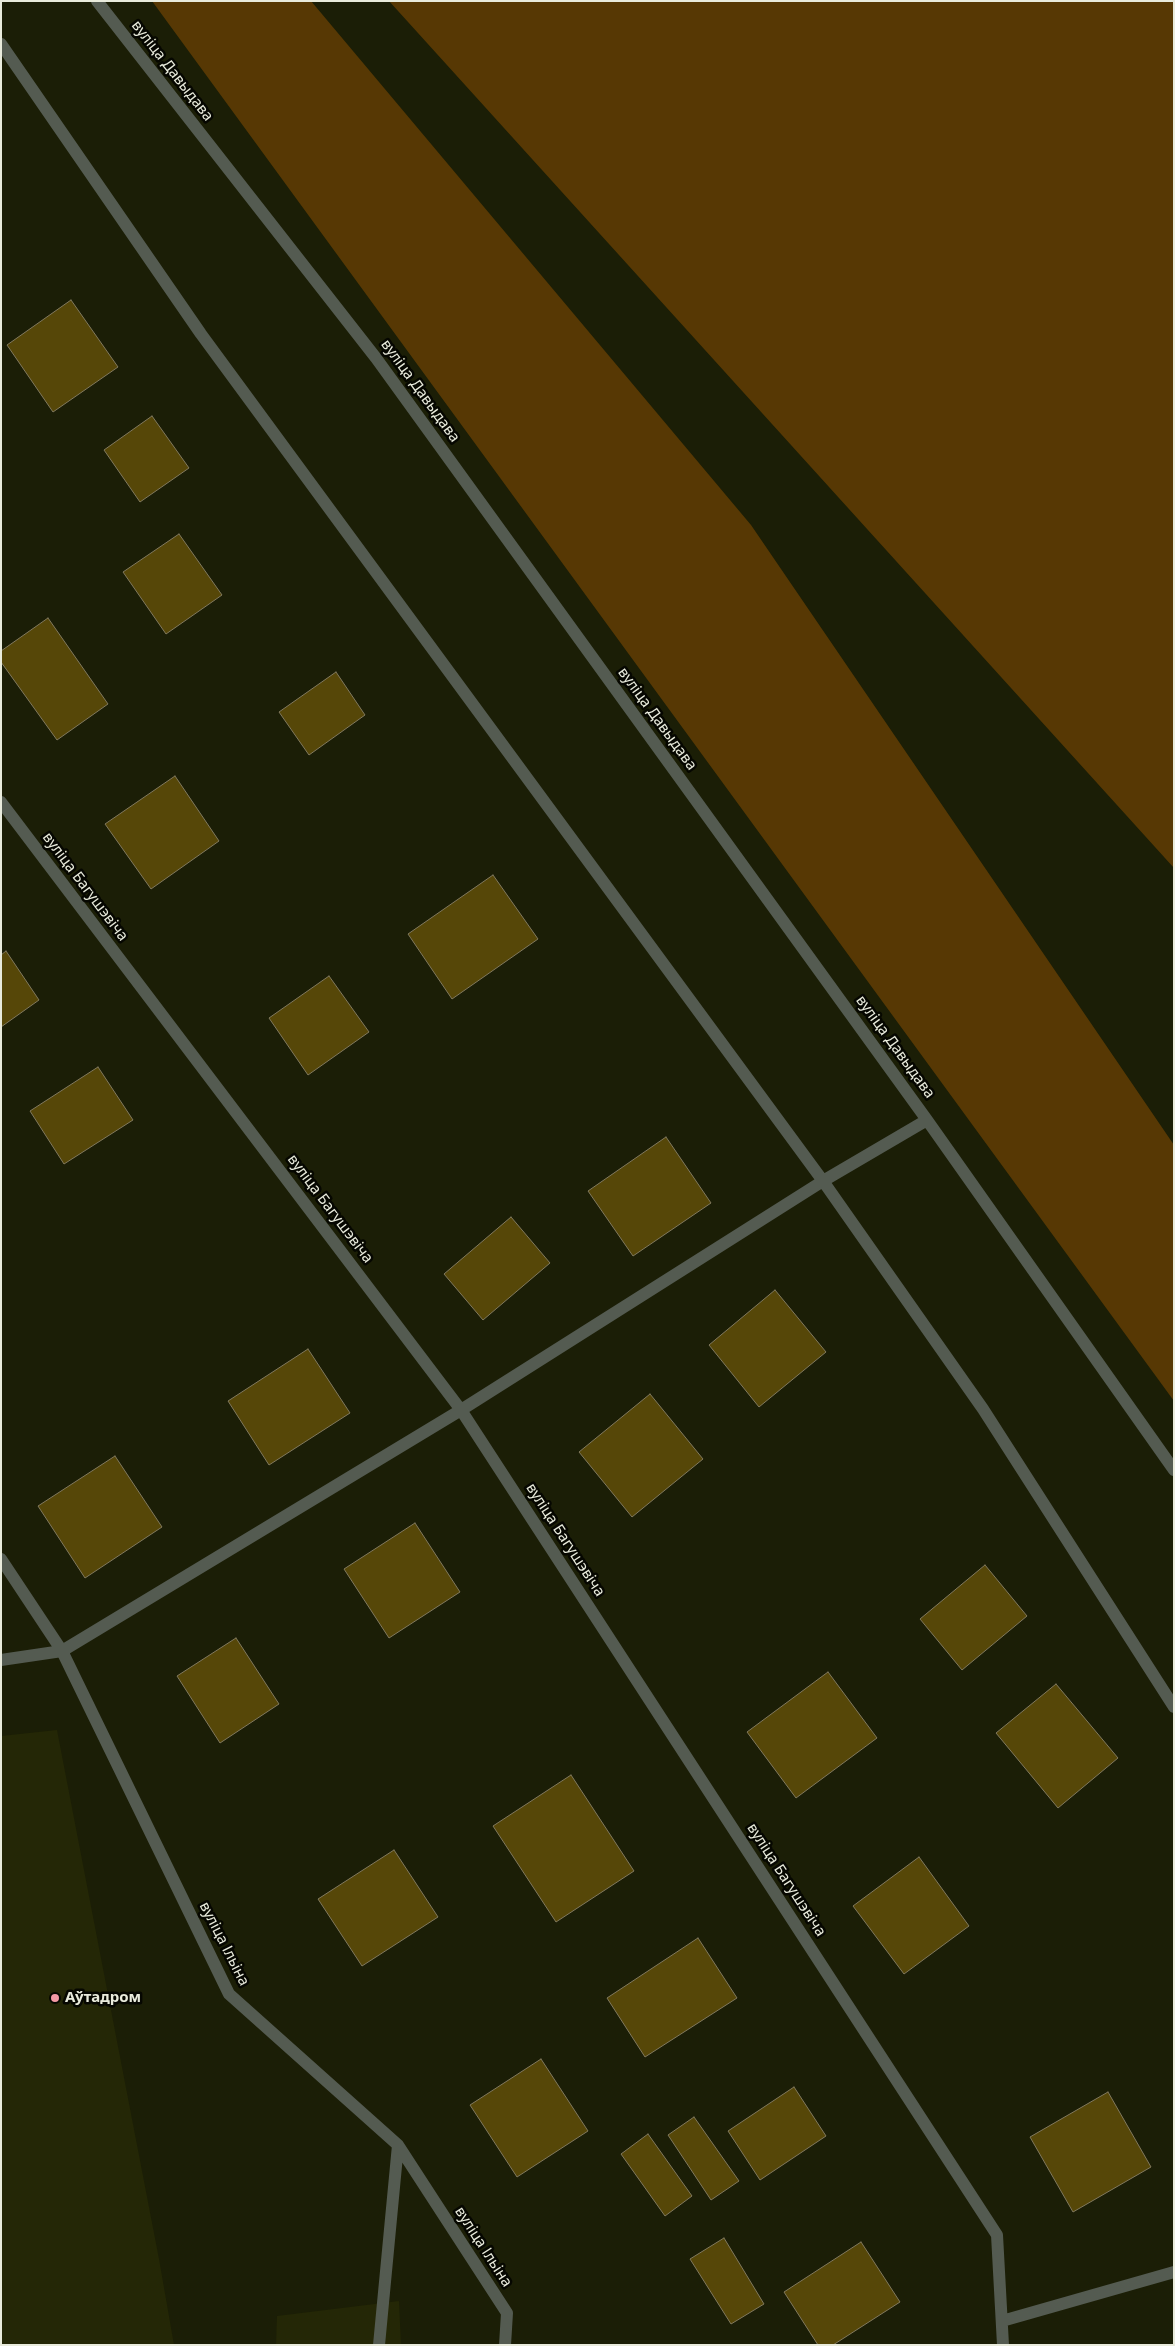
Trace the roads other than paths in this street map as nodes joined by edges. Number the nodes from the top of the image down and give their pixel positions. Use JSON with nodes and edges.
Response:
{"nodes":[{"id":1,"x":97,"y":1,"type":"edge"},
{"id":2,"x":1,"y":44,"type":"edge"},
{"id":3,"x":1,"y":802,"type":"edge"},
{"id":4,"x":927,"y":1120,"type":"junction"},
{"id":5,"x":823,"y":1181,"type":"junction"},
{"id":6,"x":461,"y":1410,"type":"junction"},
{"id":7,"x":1174,"y":1470,"type":"edge"},
{"id":8,"x":1,"y":1560,"type":"edge"},
{"id":9,"x":62,"y":1650,"type":"junction"},
{"id":10,"x":1,"y":1660,"type":"edge"},
{"id":11,"x":1174,"y":1707,"type":"edge"},
{"id":12,"x":398,"y":2145,"type":"junction"},
{"id":13,"x":1174,"y":2272,"type":"edge"},
{"id":14,"x":1002,"y":2321,"type":"junction"},
{"id":15,"x":379,"y":2345,"type":"edge"},
{"id":16,"x":505,"y":2345,"type":"edge"},
{"id":17,"x":1003,"y":2345,"type":"edge"}],
"edges":[{"from":1,"to":4,"type":"street","name":"вуліца Давыдава"},
{"from":2,"to":5,"type":"street"},
{"from":3,"to":6,"type":"street","name":"вуліца Багушэвіча"},
{"from":4,"to":5,"type":"street"},
{"from":4,"to":7,"type":"street","name":"вуліца Давыдава"},
{"from":5,"to":6,"type":"street"},
{"from":5,"to":11,"type":"street"},
{"from":6,"to":9,"type":"street"},
{"from":6,"to":14,"type":"street","name":"вуліца Багушэвіча"},
{"from":8,"to":9,"type":"street","name":"вуліца Ільіна"},
{"from":9,"to":10,"type":"street"},
{"from":9,"to":12,"type":"street","name":"вуліца Ільіна"},
{"from":12,"to":15,"type":"street"},
{"from":12,"to":16,"type":"street","name":"вуліца Ільіна"},
{"from":13,"to":14,"type":"street"},
{"from":14,"to":17,"type":"street","name":"вуліца Багушэвіча"}]}
